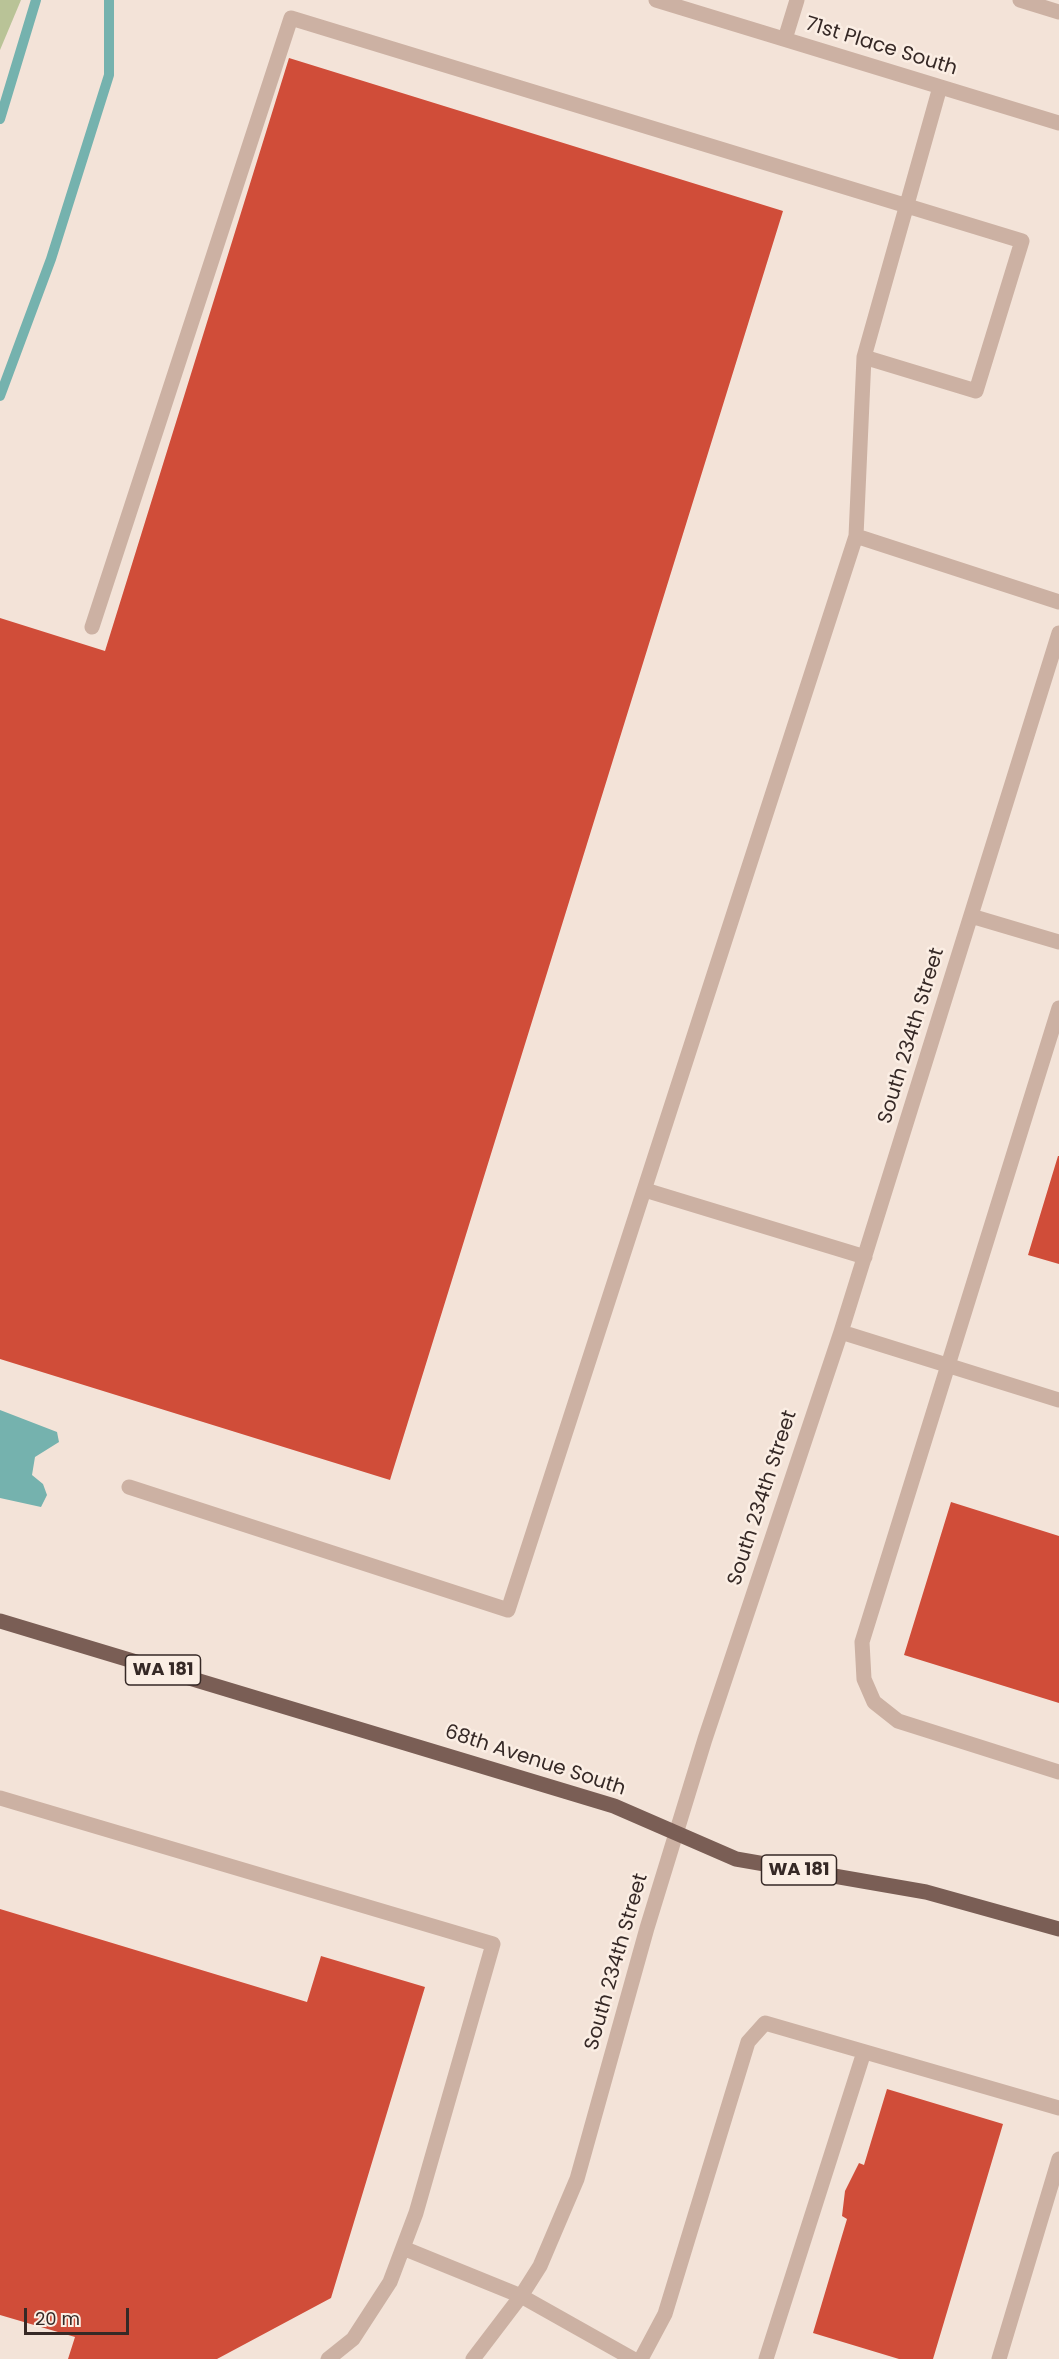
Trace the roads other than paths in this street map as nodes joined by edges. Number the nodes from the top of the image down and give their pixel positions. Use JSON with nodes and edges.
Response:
{"nodes":[{"id":1,"x":656,"y":0,"type":"edge"},
{"id":2,"x":797,"y":0,"type":"edge"},
{"id":3,"x":1020,"y":0,"type":"edge"},
{"id":4,"x":1059,"y":12,"type":"edge"},
{"id":5,"x":785,"y":39,"type":"junction"},
{"id":6,"x":940,"y":87,"type":"junction"},
{"id":7,"x":1059,"y":123,"type":"edge"},
{"id":8,"x":906,"y":205,"type":"junction"},
{"id":9,"x":864,"y":357,"type":"junction"},
{"id":10,"x":856,"y":536,"type":"junction"},
{"id":11,"x":1059,"y":602,"type":"edge"},
{"id":12,"x":92,"y":627,"type":"dead end"},
{"id":13,"x":1059,"y":633,"type":"edge"},
{"id":14,"x":971,"y":916,"type":"junction"},
{"id":15,"x":1059,"y":942,"type":"edge"},
{"id":16,"x":1059,"y":1008,"type":"edge"},
{"id":17,"x":645,"y":1190,"type":"junction"},
{"id":18,"x":865,"y":1257,"type":"junction"},
{"id":19,"x":841,"y":1332,"type":"junction"},
{"id":20,"x":949,"y":1366,"type":"junction"},
{"id":21,"x":1059,"y":1400,"type":"edge"},
{"id":22,"x":129,"y":1487,"type":"dead end"},
{"id":23,"x":0,"y":1621,"type":"edge"},
{"id":24,"x":1059,"y":1772,"type":"edge"},
{"id":25,"x":0,"y":1797,"type":"edge"},
{"id":26,"x":676,"y":1833,"type":"junction"},
{"id":27,"x":1059,"y":1929,"type":"edge"},
{"id":28,"x":864,"y":2052,"type":"junction"},
{"id":29,"x":1059,"y":2108,"type":"edge"},
{"id":30,"x":1059,"y":2159,"type":"edge"},
{"id":31,"x":403,"y":2248,"type":"junction"},
{"id":32,"x":521,"y":2296,"type":"junction"},
{"id":33,"x":328,"y":2359,"type":"edge"},
{"id":34,"x":473,"y":2359,"type":"edge"},
{"id":35,"x":633,"y":2359,"type":"edge"},
{"id":36,"x":641,"y":2359,"type":"edge"},
{"id":37,"x":766,"y":2359,"type":"edge"},
{"id":38,"x":999,"y":2359,"type":"edge"}],
"edges":[{"from":1,"to":5,"type":"street","name":"71st Place South"},
{"from":2,"to":5,"type":"street"},
{"from":3,"to":4,"type":"street"},
{"from":5,"to":6,"type":"street","name":"71st Place South"},
{"from":6,"to":7,"type":"street","name":"71st Place South"},
{"from":6,"to":8,"type":"street"},
{"from":8,"to":9,"type":"street"},
{"from":8,"to":9,"type":"street"},
{"from":8,"to":12,"type":"street"},
{"from":9,"to":10,"type":"street"},
{"from":10,"to":11,"type":"street"},
{"from":10,"to":17,"type":"street"},
{"from":13,"to":14,"type":"street","name":"South 234th Street"},
{"from":14,"to":15,"type":"street"},
{"from":14,"to":18,"type":"street","name":"South 234th Street"},
{"from":16,"to":20,"type":"street"},
{"from":17,"to":18,"type":"street"},
{"from":17,"to":22,"type":"street"},
{"from":18,"to":19,"type":"street","name":"South 234th Street"},
{"from":19,"to":20,"type":"street"},
{"from":19,"to":26,"type":"street","name":"South 234th Street"},
{"from":20,"to":21,"type":"street"},
{"from":20,"to":24,"type":"street"},
{"from":23,"to":26,"type":"main road","name":"68th Avenue South","number":"WA 181"},
{"from":25,"to":31,"type":"street"},
{"from":26,"to":27,"type":"main road","name":"68th Avenue South","number":"WA 181"},
{"from":26,"to":32,"type":"street","name":"South 234th Street"},
{"from":28,"to":29,"type":"street"},
{"from":28,"to":36,"type":"street"},
{"from":28,"to":37,"type":"street"},
{"from":30,"to":38,"type":"street"},
{"from":31,"to":32,"type":"street"},
{"from":31,"to":33,"type":"street"},
{"from":32,"to":34,"type":"street","name":"South 234th Street"},
{"from":32,"to":35,"type":"street"}]}
